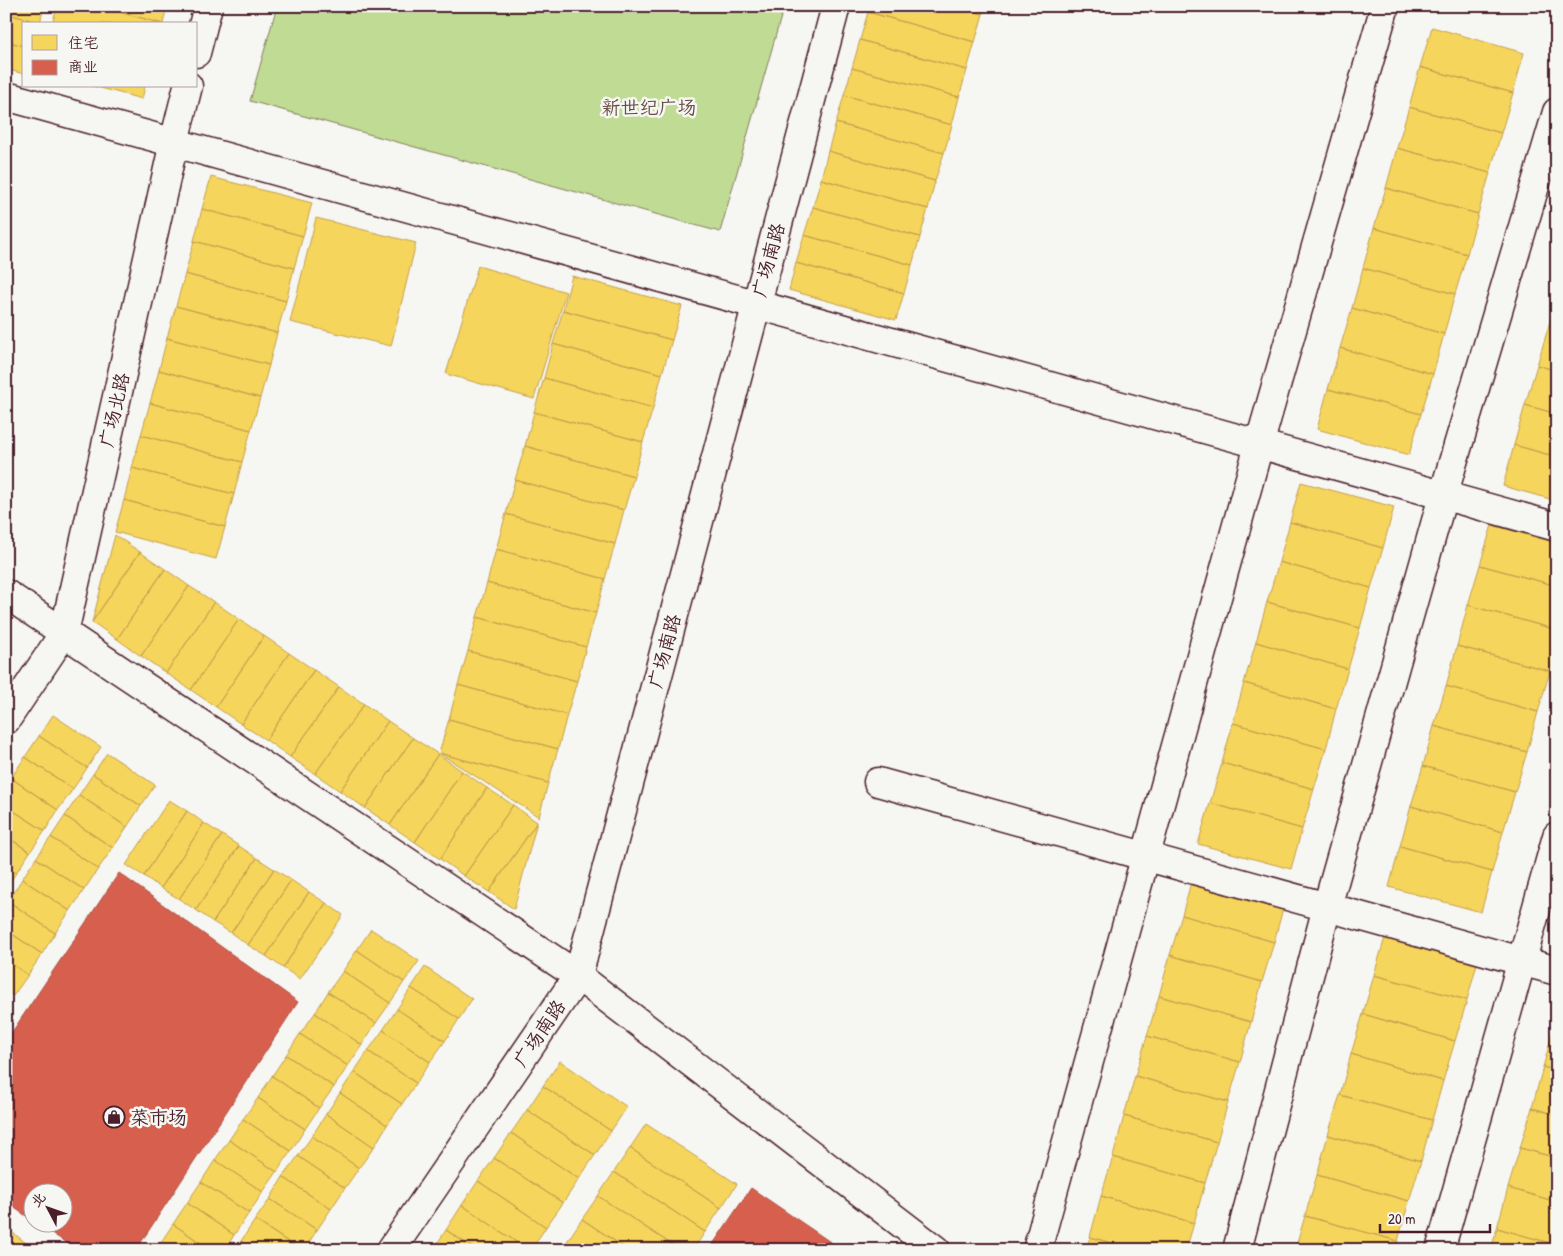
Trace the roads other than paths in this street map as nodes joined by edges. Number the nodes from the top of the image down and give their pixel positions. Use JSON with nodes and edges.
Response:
{"nodes":[{"id":1,"x":208,"y":6,"type":"edge"},
{"id":2,"x":836,"y":6,"type":"edge"},
{"id":3,"x":1385,"y":6,"type":"edge"},
{"id":4,"x":198,"y":45,"type":"edge"},
{"id":5,"x":188,"y":88,"type":"edge"},
{"id":6,"x":6,"y":96,"type":"edge"},
{"id":7,"x":1557,"y":112,"type":"edge"},
{"id":8,"x":174,"y":142,"type":"junction"},
{"id":9,"x":1259,"y":445,"type":"junction"},
{"id":10,"x":1444,"y":496,"type":"junction"},
{"id":11,"x":1557,"y":527,"type":"edge"},
{"id":12,"x":6,"y":594,"type":"edge"},
{"id":13,"x":64,"y":633,"type":"junction"},
{"id":14,"x":6,"y":720,"type":"edge"},
{"id":15,"x":878,"y":782,"type":"dead end"},
{"id":16,"x":1557,"y":836,"type":"edge"},
{"id":17,"x":1146,"y":856,"type":"junction"},
{"id":18,"x":1327,"y":907,"type":"junction"},
{"id":19,"x":1522,"y":961,"type":"junction"},
{"id":20,"x":1557,"y":971,"type":"edge"},
{"id":21,"x":578,"y":976,"type":"junction"},
{"id":22,"x":391,"y":1250,"type":"edge"},
{"id":23,"x":936,"y":1250,"type":"edge"},
{"id":24,"x":1038,"y":1250,"type":"edge"},
{"id":25,"x":1237,"y":1250,"type":"edge"},
{"id":26,"x":1440,"y":1250,"type":"edge"}],
"edges":[{"from":1,"to":4,"type":"street"},
{"from":2,"to":21,"type":"street","name":"广场南路"},
{"from":3,"to":9,"type":"street"},
{"from":5,"to":8,"type":"street","name":"广场北路"},
{"from":6,"to":8,"type":"street"},
{"from":7,"to":10,"type":"street"},
{"from":8,"to":9,"type":"street"},
{"from":8,"to":13,"type":"street","name":"广场北路"},
{"from":9,"to":10,"type":"street"},
{"from":9,"to":17,"type":"street"},
{"from":10,"to":11,"type":"street"},
{"from":10,"to":18,"type":"street"},
{"from":12,"to":13,"type":"street"},
{"from":13,"to":14,"type":"street","name":"广场北路"},
{"from":13,"to":21,"type":"street"},
{"from":15,"to":17,"type":"street"},
{"from":16,"to":19,"type":"street"},
{"from":17,"to":18,"type":"street"},
{"from":17,"to":24,"type":"street"},
{"from":18,"to":19,"type":"street"},
{"from":18,"to":25,"type":"street"},
{"from":19,"to":20,"type":"street"},
{"from":19,"to":26,"type":"street"},
{"from":21,"to":22,"type":"street","name":"广场南路"},
{"from":21,"to":23,"type":"street"}]}
